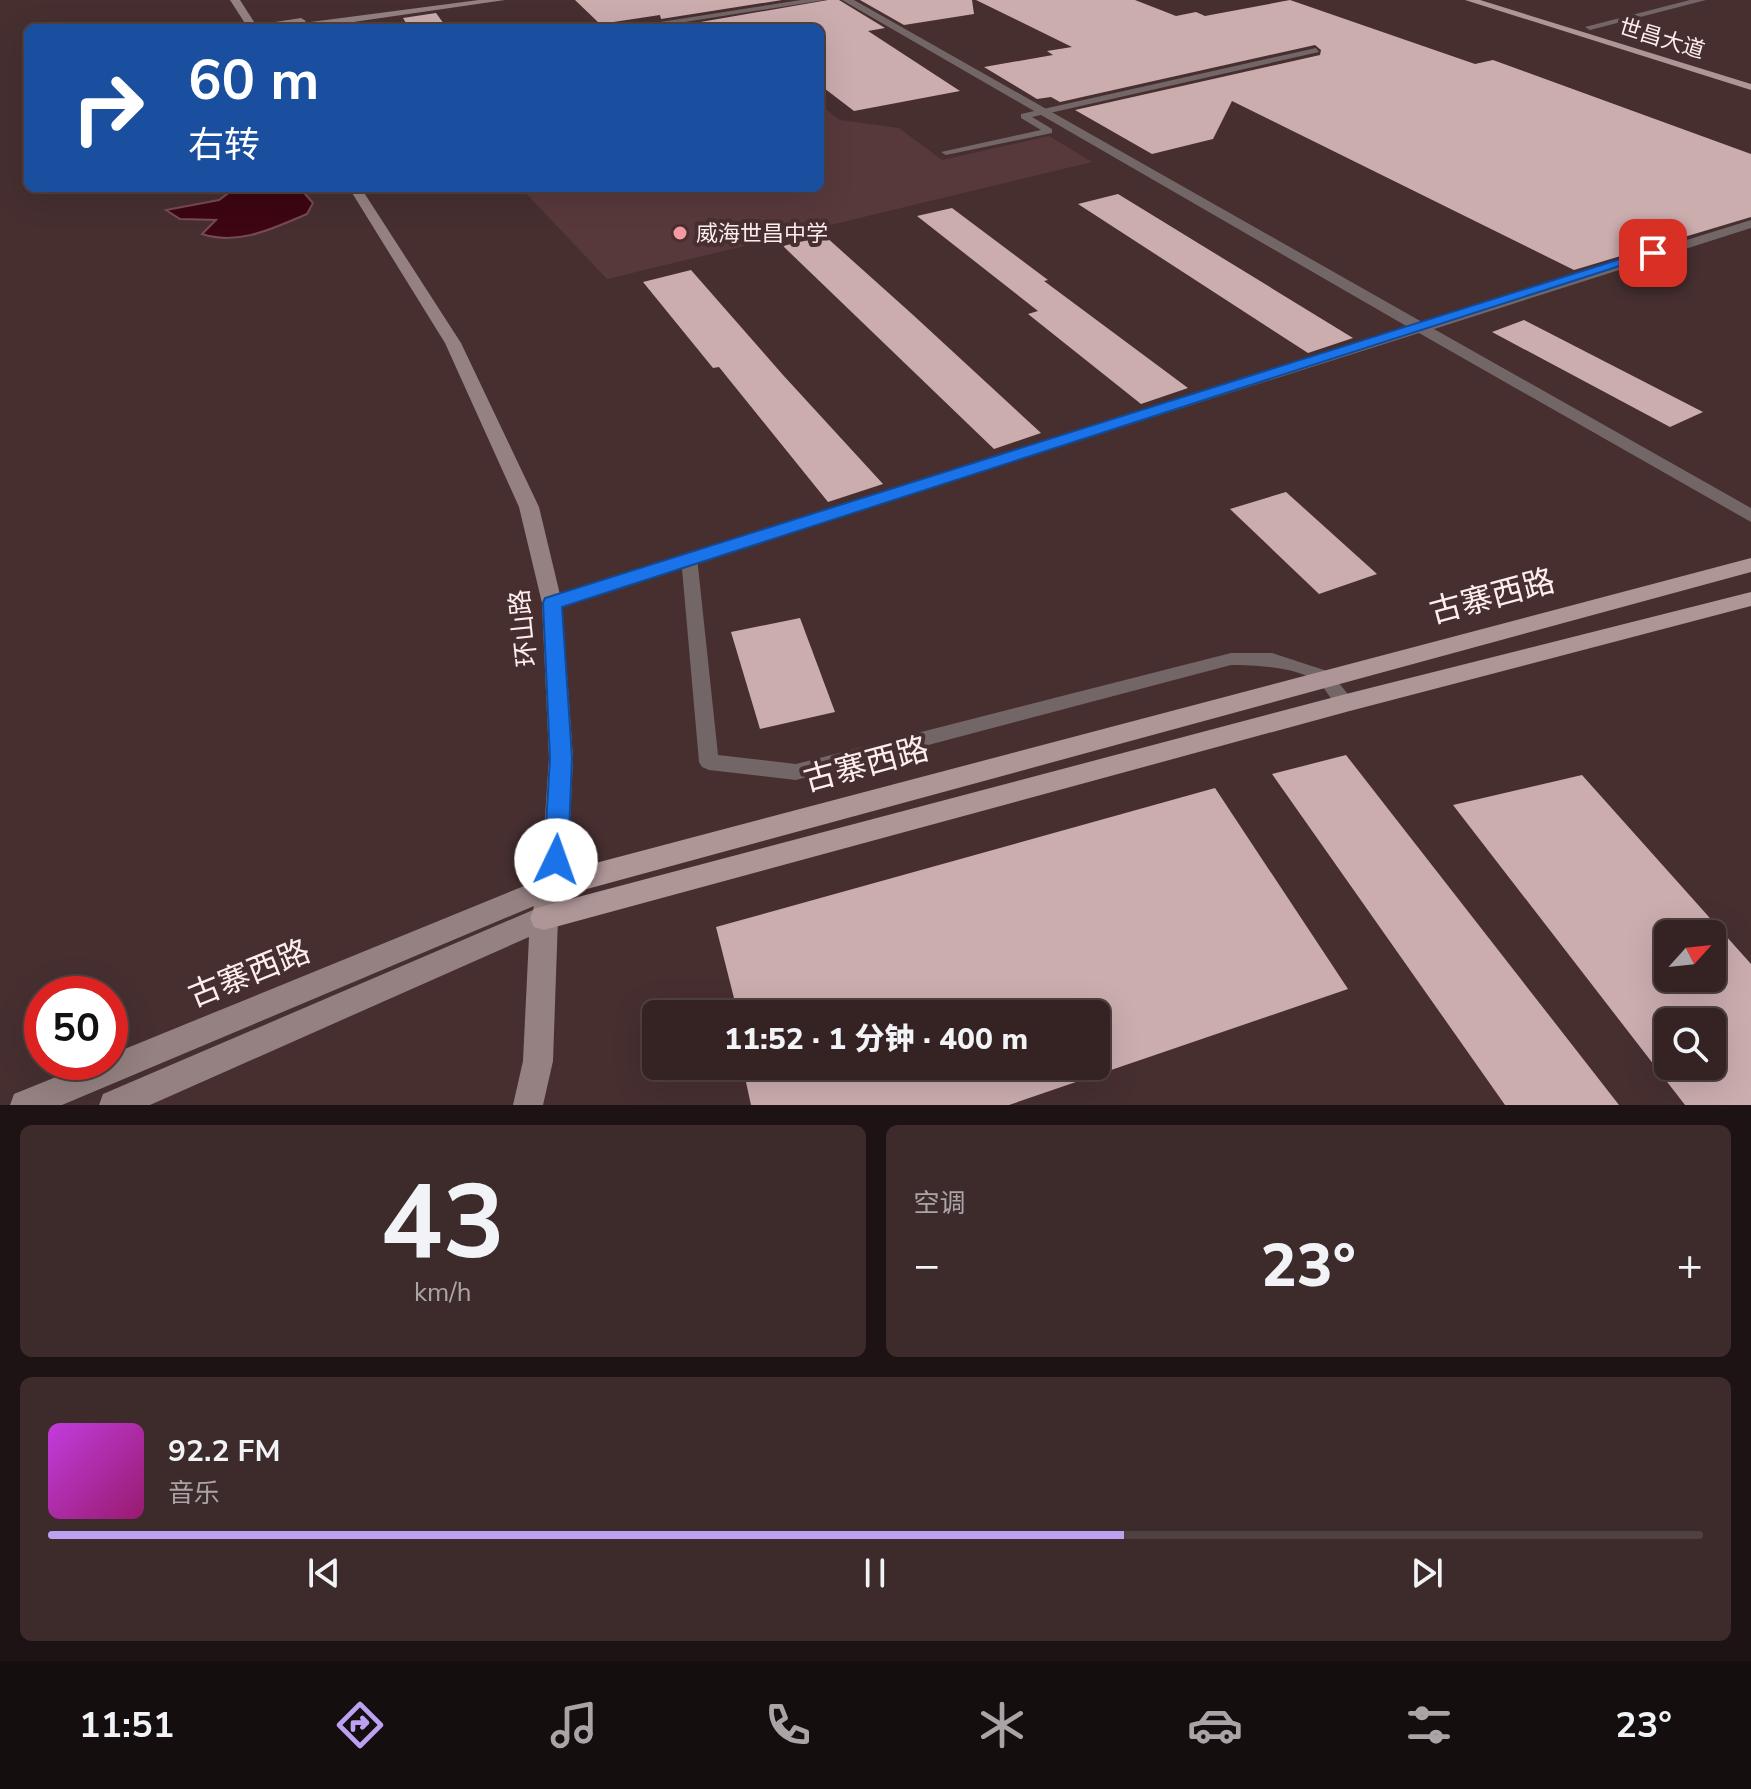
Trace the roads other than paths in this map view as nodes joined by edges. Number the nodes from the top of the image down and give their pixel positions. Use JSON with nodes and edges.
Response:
{"nodes":[{"id":1,"x":235,"y":0,"type":"edge"},
{"id":2,"x":460,"y":0,"type":"edge"},
{"id":3,"x":500,"y":0,"type":"edge"},
{"id":4,"x":820,"y":0,"type":"edge"},
{"id":5,"x":847,"y":0,"type":"edge"},
{"id":6,"x":1470,"y":0,"type":"edge"},
{"id":7,"x":1499,"y":0,"type":"edge"},
{"id":8,"x":1701,"y":0,"type":"edge"},
{"id":9,"x":250,"y":24,"type":"edge"},
{"id":10,"x":283,"y":24,"type":"edge"},
{"id":11,"x":320,"y":24,"type":"edge"},
{"id":12,"x":655,"y":24,"type":"edge"},
{"id":13,"x":1590,"y":27,"type":"junction"},
{"id":14,"x":1316,"y":50,"type":"dead end"},
{"id":15,"x":1751,"y":76,"type":"edge"},
{"id":16,"x":1751,"y":87,"type":"edge"},
{"id":17,"x":1040,"y":113,"type":"junction"},
{"id":18,"x":946,"y":152,"type":"dead end"},
{"id":19,"x":358,"y":192,"type":"edge"},
{"id":20,"x":1751,"y":224,"type":"edge"},
{"id":21,"x":1419,"y":327,"type":"junction"},
{"id":22,"x":1751,"y":516,"type":"edge"},
{"id":23,"x":689,"y":557,"type":"junction"},
{"id":24,"x":1751,"y":565,"type":"edge"},
{"id":25,"x":1751,"y":599,"type":"edge"},
{"id":26,"x":552,"y":603,"type":"junction"},
{"id":27,"x":1324,"y":677,"type":"junction"},
{"id":28,"x":1346,"y":703,"type":"junction"},
{"id":29,"x":554,"y":886,"type":"junction"},
{"id":30,"x":544,"y":918,"type":"junction"},
{"id":31,"x":25,"y":1105,"type":"edge"},
{"id":32,"x":114,"y":1105,"type":"edge"},
{"id":33,"x":528,"y":1105,"type":"edge"}],
"edges":[{"from":1,"to":9,"type":"main road"},
{"from":2,"to":10,"type":"main road"},
{"from":3,"to":11,"type":"main road"},
{"from":4,"to":12,"type":"street"},
{"from":5,"to":17,"type":"street"},
{"from":6,"to":16,"type":"main road","name":"世昌大道"},
{"from":7,"to":13,"type":"main road","name":"世昌大道"},
{"from":8,"to":13,"type":"street"},
{"from":13,"to":15,"type":"main road","name":"世昌大道"},
{"from":14,"to":17,"type":"lane"},
{"from":17,"to":18,"type":"lane"},
{"from":17,"to":21,"type":"street"},
{"from":19,"to":26,"type":"main road","name":"环山路"},
{"from":20,"to":21,"type":"street"},
{"from":21,"to":22,"type":"street"},
{"from":21,"to":23,"type":"street"},
{"from":23,"to":26,"type":"street"},
{"from":23,"to":27,"type":"lane"},
{"from":24,"to":27,"type":"main road","name":"古寨西路"},
{"from":25,"to":28,"type":"main road"},
{"from":26,"to":29,"type":"main road","name":"环山路"},
{"from":27,"to":28,"type":"lane"},
{"from":27,"to":29,"type":"main road","name":"古寨西路"},
{"from":28,"to":30,"type":"main road"},
{"from":29,"to":30,"type":"main road","name":"环山路"},
{"from":29,"to":31,"type":"main road","name":"古寨西路"},
{"from":30,"to":32,"type":"main road"},
{"from":30,"to":33,"type":"main road","name":"环山路"}]}
